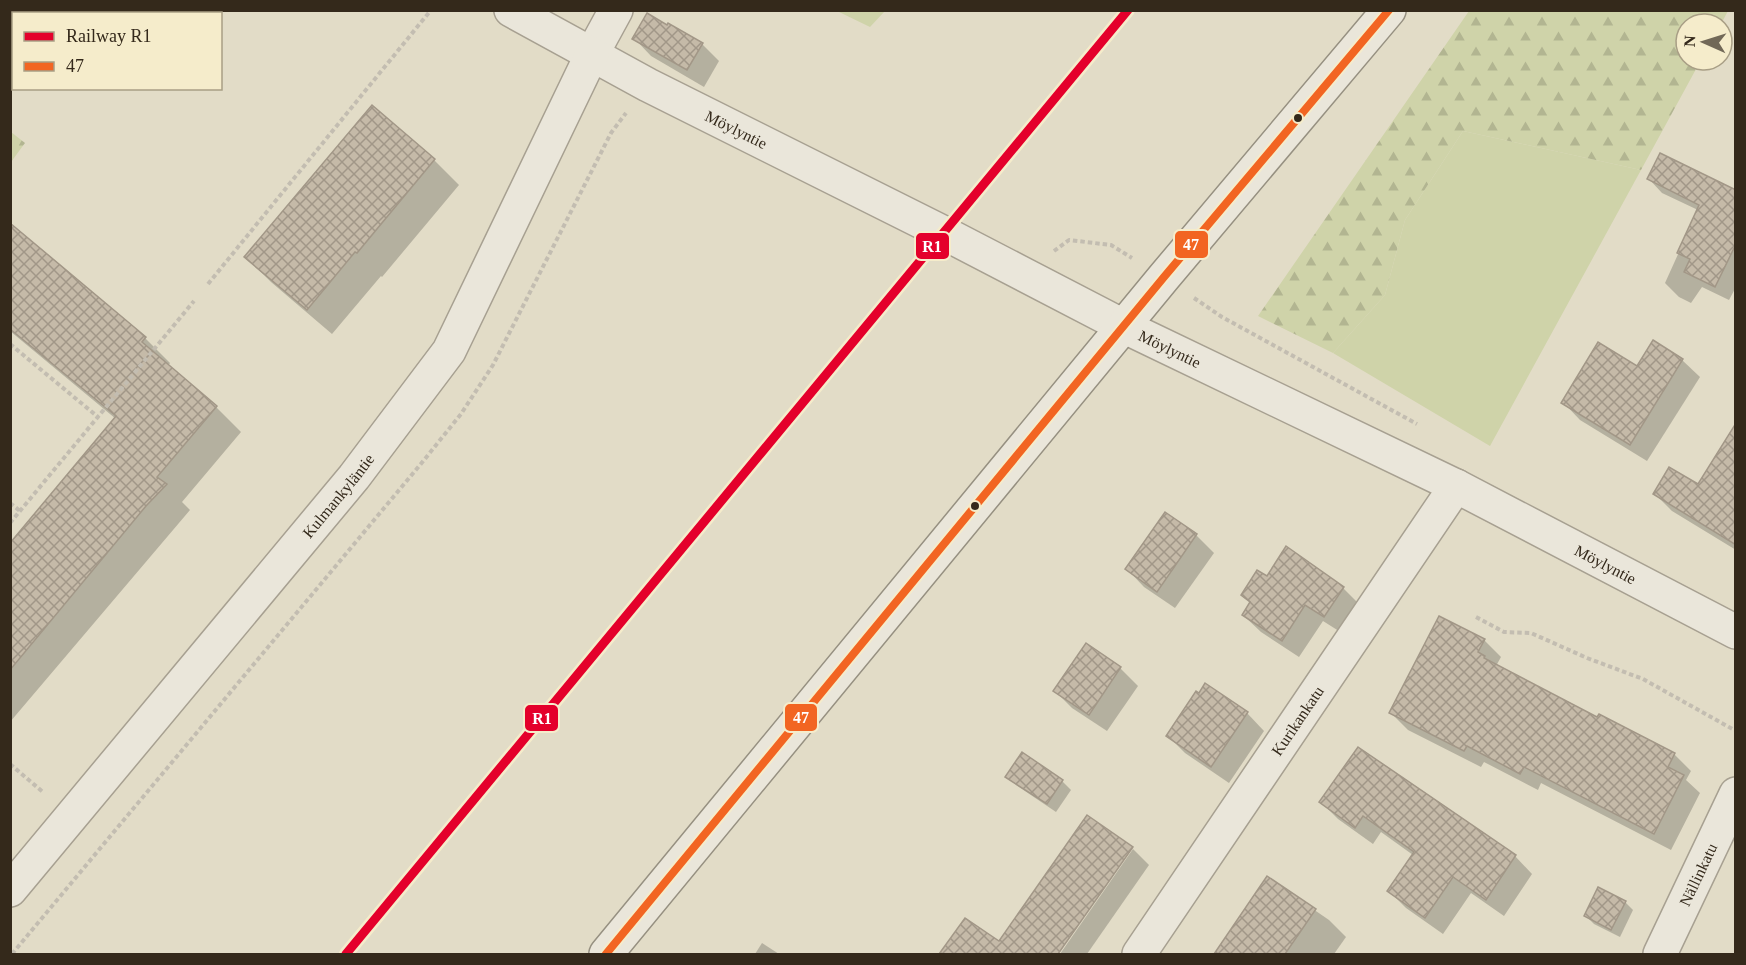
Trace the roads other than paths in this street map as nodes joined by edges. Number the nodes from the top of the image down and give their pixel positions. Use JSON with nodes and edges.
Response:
{"nodes":[{"id":1,"x":511,"y":10,"type":"edge"},
{"id":2,"x":616,"y":10,"type":"edge"},
{"id":3,"x":1389,"y":10,"type":"edge"},
{"id":4,"x":592,"y":54,"type":"junction"},
{"id":5,"x":1125,"y":327,"type":"junction"},
{"id":6,"x":1456,"y":486,"type":"junction"},
{"id":7,"x":1736,"y":632,"type":"edge"},
{"id":8,"x":1736,"y":794,"type":"edge"},
{"id":9,"x":10,"y":890,"type":"edge"},
{"id":10,"x":606,"y":954,"type":"edge"},
{"id":11,"x":1139,"y":954,"type":"edge"},
{"id":12,"x":1660,"y":954,"type":"edge"}],
"edges":[{"from":1,"to":4,"type":"street","name":"Möylyntie"},
{"from":2,"to":4,"type":"street","name":"Kulmankyläntie"},
{"from":3,"to":5,"type":"street"},
{"from":4,"to":5,"type":"street","name":"Möylyntie"},
{"from":4,"to":9,"type":"street","name":"Kulmankyläntie"},
{"from":5,"to":6,"type":"street","name":"Möylyntie"},
{"from":5,"to":10,"type":"street"},
{"from":6,"to":7,"type":"street","name":"Möylyntie"},
{"from":6,"to":11,"type":"street","name":"Kurikankatu"},
{"from":8,"to":12,"type":"street","name":"Nällinkatu"}]}
